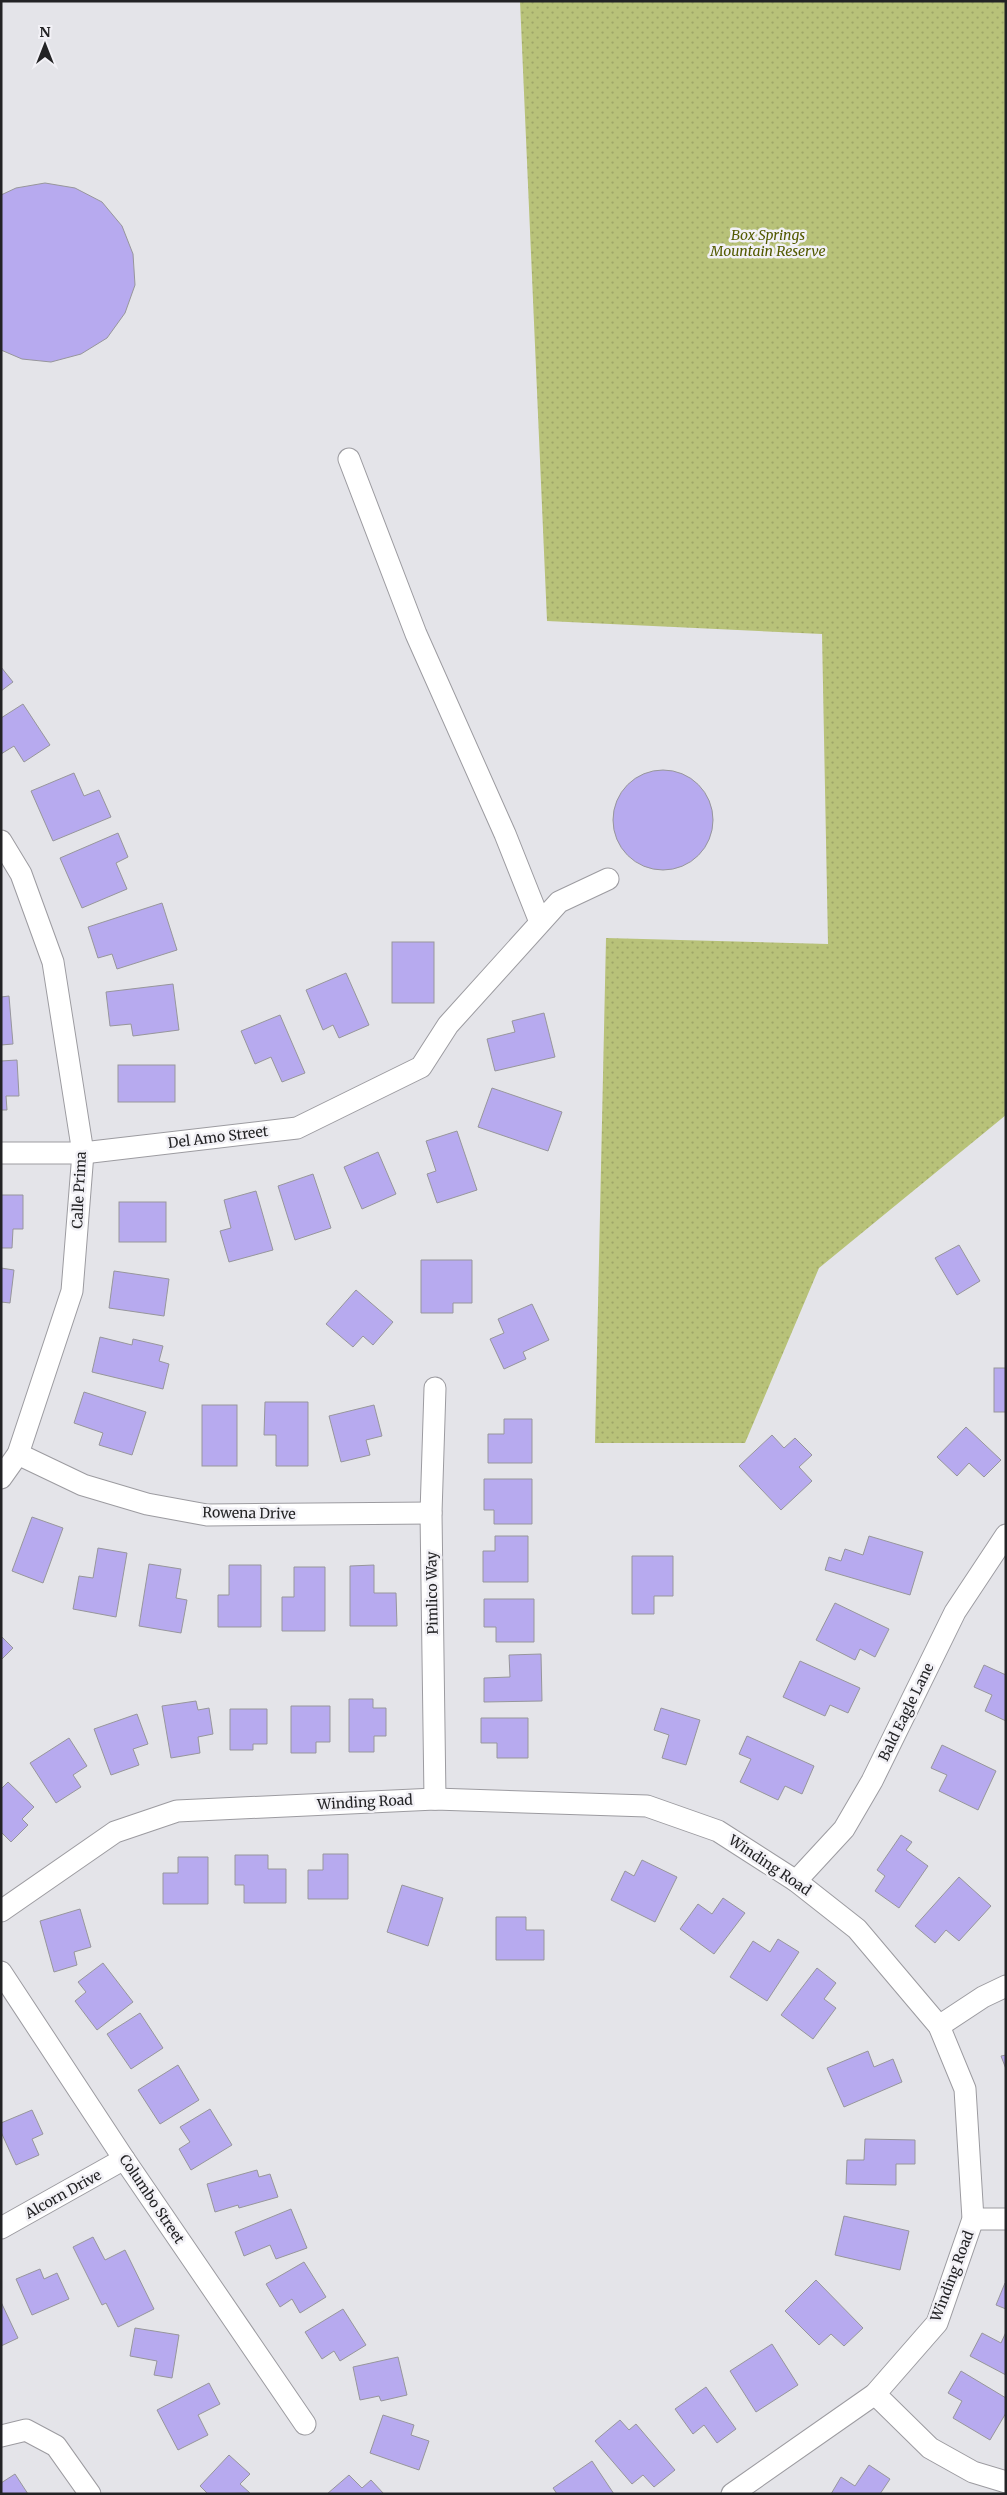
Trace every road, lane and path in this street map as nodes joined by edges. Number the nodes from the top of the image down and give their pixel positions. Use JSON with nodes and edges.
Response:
{"nodes":[{"id":1,"x":349,"y":459,"type":"dead end"},
{"id":2,"x":1,"y":841,"type":"edge"},
{"id":3,"x":608,"y":879,"type":"dead end"},
{"id":4,"x":540,"y":922,"type":"junction"},
{"id":5,"x":1,"y":1153,"type":"edge"},
{"id":6,"x":83,"y":1153,"type":"junction"},
{"id":7,"x":435,"y":1388,"type":"dead end"},
{"id":8,"x":18,"y":1454,"type":"junction"},
{"id":9,"x":1,"y":1478,"type":"edge"},
{"id":10,"x":431,"y":1513,"type":"junction"},
{"id":11,"x":1006,"y":1536,"type":"edge"},
{"id":12,"x":435,"y":1799,"type":"junction"},
{"id":13,"x":796,"y":1881,"type":"junction"},
{"id":14,"x":1,"y":1911,"type":"edge"},
{"id":15,"x":1,"y":1972,"type":"edge"},
{"id":16,"x":1006,"y":1986,"type":"edge"},
{"id":17,"x":939,"y":2026,"type":"junction"},
{"id":18,"x":124,"y":2159,"type":"junction"},
{"id":19,"x":973,"y":2220,"type":"junction"},
{"id":20,"x":1006,"y":2220,"type":"edge"},
{"id":21,"x":1,"y":2228,"type":"edge"},
{"id":22,"x":875,"y":2394,"type":"junction"},
{"id":23,"x":304,"y":2424,"type":"dead end"},
{"id":24,"x":1,"y":2436,"type":"edge"},
{"id":25,"x":1006,"y":2482,"type":"edge"},
{"id":26,"x":90,"y":2494,"type":"edge"},
{"id":27,"x":732,"y":2494,"type":"edge"}],
"edges":[{"from":1,"to":4,"type":"street"},
{"from":2,"to":6,"type":"street","name":"Calle Prima"},
{"from":3,"to":4,"type":"street"},
{"from":4,"to":6,"type":"street","name":"Del Amo Street"},
{"from":5,"to":6,"type":"street","name":"Del Amo Street"},
{"from":6,"to":8,"type":"street","name":"Calle Prima"},
{"from":7,"to":10,"type":"street","name":"Pimlico Way"},
{"from":8,"to":9,"type":"street","name":"Calle Prima"},
{"from":8,"to":10,"type":"street","name":"Rowena Drive"},
{"from":10,"to":12,"type":"street","name":"Pimlico Way"},
{"from":11,"to":13,"type":"street","name":"Bald Eagle Lane"},
{"from":12,"to":13,"type":"street","name":"Winding Road"},
{"from":12,"to":14,"type":"street","name":"Winding Road"},
{"from":13,"to":17,"type":"street","name":"Winding Road"},
{"from":15,"to":18,"type":"street","name":"Columbo Street"},
{"from":16,"to":17,"type":"street"},
{"from":17,"to":19,"type":"street","name":"Winding Road"},
{"from":18,"to":21,"type":"street","name":"Alcorn Drive"},
{"from":18,"to":23,"type":"street","name":"Columbo Street"},
{"from":19,"to":20,"type":"street"},
{"from":19,"to":22,"type":"street","name":"Winding Road"},
{"from":22,"to":25,"type":"street"},
{"from":22,"to":27,"type":"street","name":"Winding Road"},
{"from":24,"to":26,"type":"street"}]}
